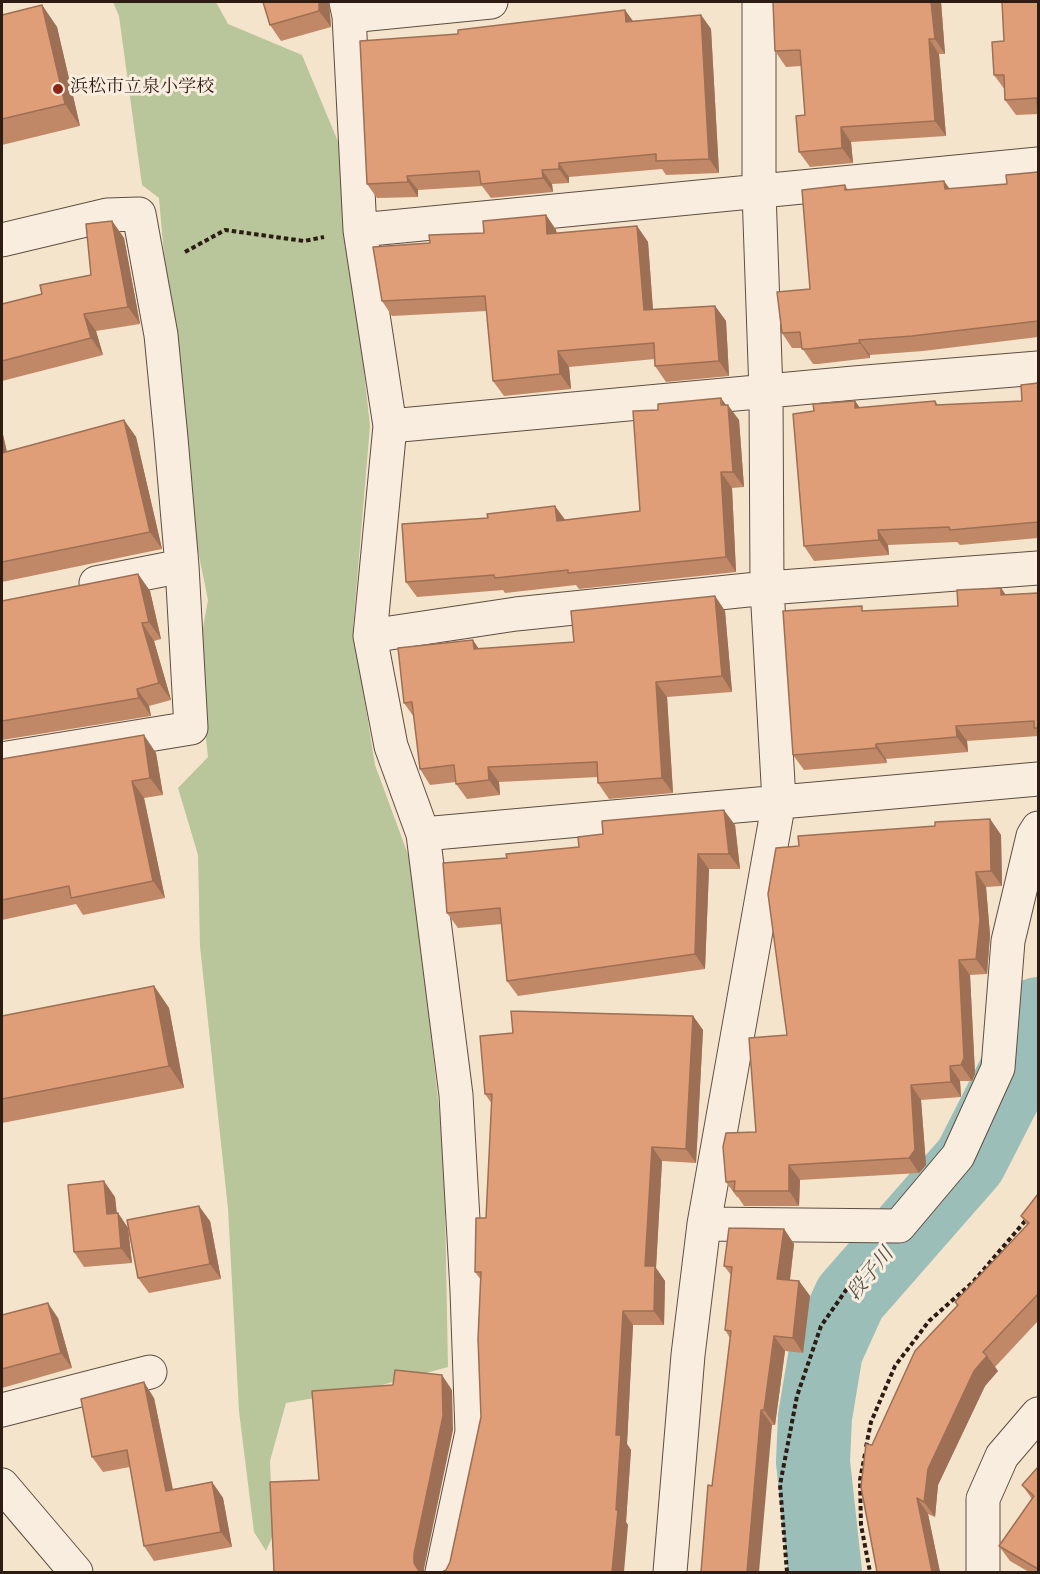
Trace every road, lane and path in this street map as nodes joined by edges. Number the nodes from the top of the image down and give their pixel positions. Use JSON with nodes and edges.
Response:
{"nodes":[{"id":1,"x":491,"y":2,"type":"edge"},
{"id":2,"x":759,"y":2,"type":"edge"},
{"id":3,"x":348,"y":9,"type":"edge"},
{"id":4,"x":1038,"y":164,"type":"edge"},
{"id":5,"x":759,"y":192,"type":"junction"},
{"id":6,"x":360,"y":230,"type":"junction"},
{"id":7,"x":2,"y":240,"type":"edge"},
{"id":8,"x":145,"y":246,"type":"junction"},
{"id":9,"x":1038,"y":368,"type":"edge"},
{"id":10,"x":766,"y":392,"type":"junction"},
{"id":11,"x":390,"y":426,"type":"junction"},
{"id":12,"x":182,"y":566,"type":"junction"},
{"id":13,"x":1038,"y":568,"type":"edge"},
{"id":14,"x":69,"y":588,"type":"edge"},
{"id":15,"x":767,"y":588,"type":"junction"},
{"id":16,"x":370,"y":636,"type":"junction"},
{"id":17,"x":2,"y":759,"type":"edge"},
{"id":18,"x":1038,"y":779,"type":"edge"},
{"id":19,"x":779,"y":801,"type":"junction"},
{"id":20,"x":1038,"y":828,"type":"edge"},
{"id":21,"x":423,"y":834,"type":"junction"},
{"id":22,"x":1027,"y":1218,"type":"edge"},
{"id":23,"x":704,"y":1224,"type":"junction"},
{"id":24,"x":899,"y":1226,"type":"junction"},
{"id":25,"x":150,"y":1372,"type":"dead end"},
{"id":26,"x":2,"y":1410,"type":"edge"},
{"id":27,"x":1038,"y":1414,"type":"edge"},
{"id":28,"x":2,"y":1485,"type":"edge"},
{"id":29,"x":76,"y":1572,"type":"edge"},
{"id":30,"x":442,"y":1572,"type":"edge"},
{"id":31,"x":670,"y":1572,"type":"edge"},
{"id":32,"x":787,"y":1572,"type":"edge"},
{"id":33,"x":870,"y":1572,"type":"edge"},
{"id":34,"x":983,"y":1572,"type":"edge"}],
"edges":[{"from":1,"to":3,"type":"street"},
{"from":2,"to":5,"type":"street"},
{"from":3,"to":6,"type":"street"},
{"from":4,"to":5,"type":"street"},
{"from":5,"to":6,"type":"street"},
{"from":5,"to":10,"type":"street"},
{"from":6,"to":8,"type":"path"},
{"from":6,"to":11,"type":"street"},
{"from":7,"to":8,"type":"street"},
{"from":8,"to":12,"type":"street"},
{"from":9,"to":10,"type":"street"},
{"from":10,"to":11,"type":"street"},
{"from":10,"to":15,"type":"street"},
{"from":11,"to":16,"type":"street"},
{"from":12,"to":14,"type":"street"},
{"from":12,"to":17,"type":"street"},
{"from":13,"to":15,"type":"street"},
{"from":15,"to":16,"type":"street"},
{"from":15,"to":19,"type":"street"},
{"from":16,"to":21,"type":"street"},
{"from":18,"to":19,"type":"street"},
{"from":19,"to":21,"type":"street"},
{"from":19,"to":23,"type":"street"},
{"from":20,"to":24,"type":"street"},
{"from":21,"to":30,"type":"street"},
{"from":22,"to":33,"type":"path"},
{"from":23,"to":24,"type":"street"},
{"from":23,"to":31,"type":"street"},
{"from":24,"to":32,"type":"path"},
{"from":25,"to":26,"type":"street"},
{"from":27,"to":34,"type":"street"},
{"from":28,"to":29,"type":"street"}]}
